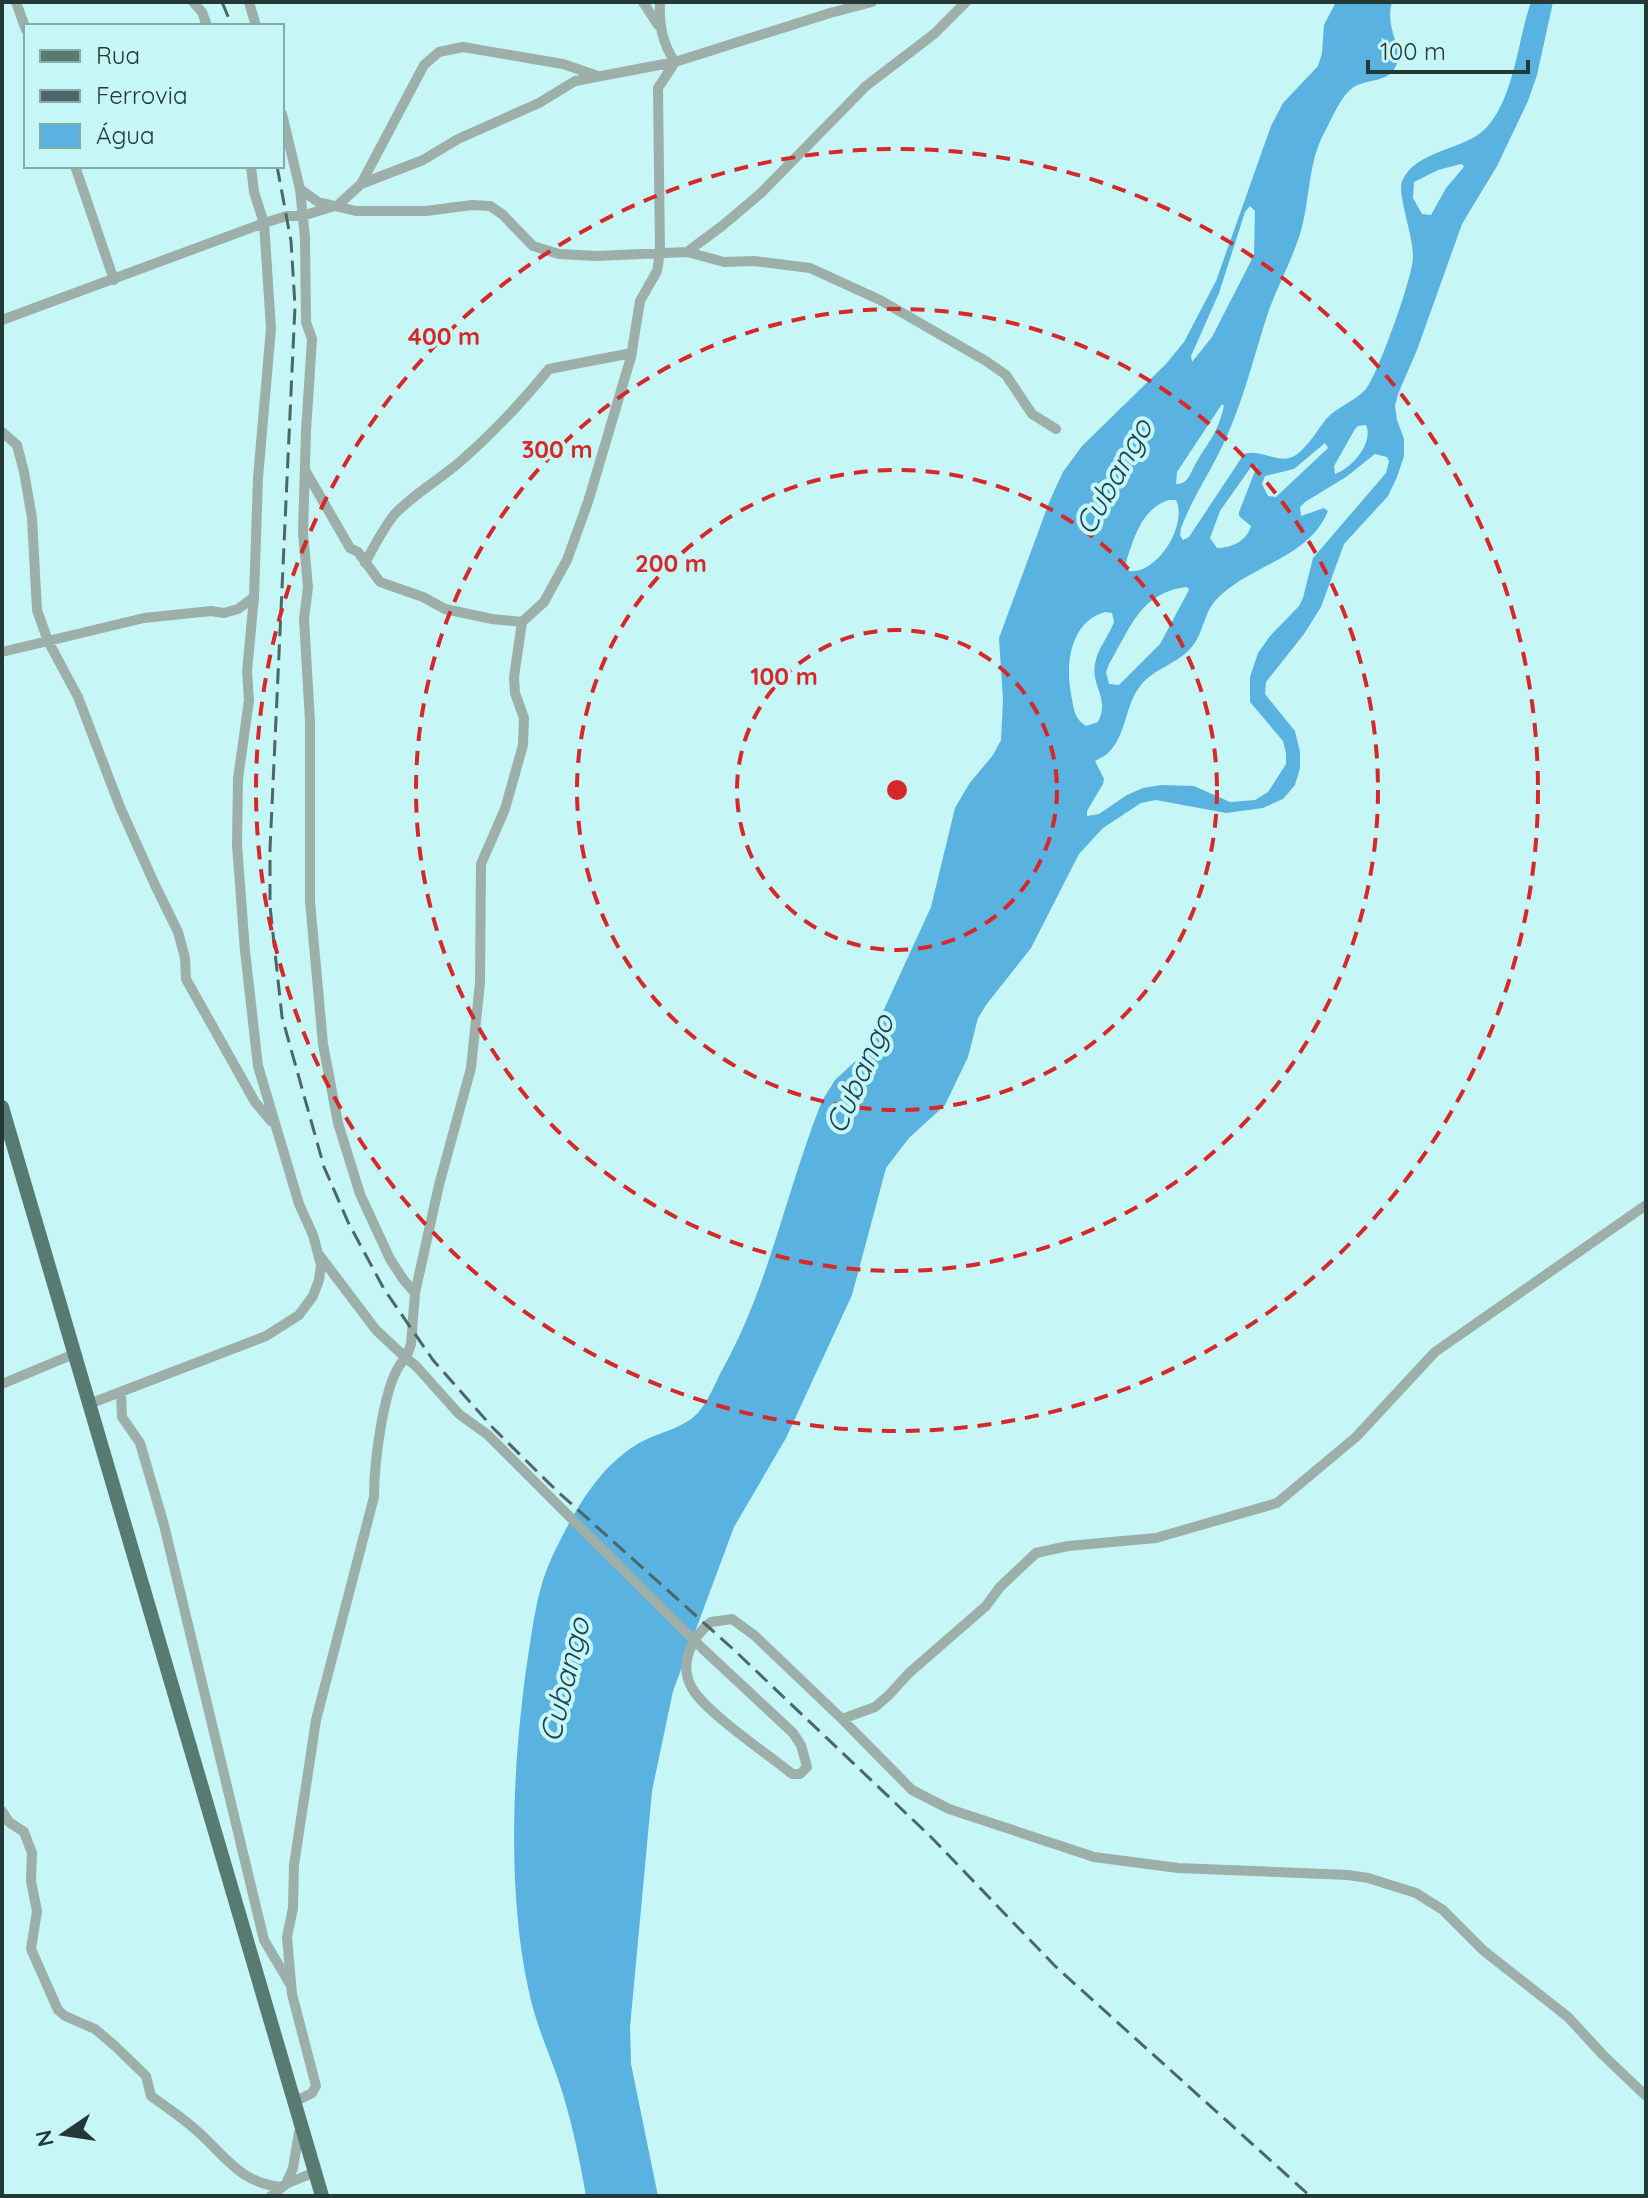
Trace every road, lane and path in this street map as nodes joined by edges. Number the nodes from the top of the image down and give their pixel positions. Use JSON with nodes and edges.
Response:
{"nodes":[{"id":1,"x":16,"y":2,"type":"edge"},
{"id":2,"x":193,"y":2,"type":"edge"},
{"id":3,"x":249,"y":2,"type":"edge"},
{"id":4,"x":643,"y":2,"type":"edge"},
{"id":5,"x":660,"y":2,"type":"edge"},
{"id":6,"x":872,"y":2,"type":"edge"},
{"id":7,"x":966,"y":2,"type":"edge"},
{"id":8,"x":24,"y":24,"type":"edge"},
{"id":9,"x":206,"y":24,"type":"edge"},
{"id":10,"x":255,"y":24,"type":"edge"},
{"id":11,"x":658,"y":25,"type":"junction"},
{"id":12,"x":675,"y":62,"type":"junction"},
{"id":13,"x":600,"y":77,"type":"junction"},
{"id":14,"x":284,"y":122,"type":"edge"},
{"id":15,"x":76,"y":168,"type":"edge"},
{"id":16,"x":251,"y":168,"type":"edge"},
{"id":17,"x":361,"y":184,"type":"junction"},
{"id":18,"x":300,"y":189,"type":"junction"},
{"id":19,"x":338,"y":205,"type":"junction"},
{"id":20,"x":302,"y":216,"type":"junction"},
{"id":21,"x":264,"y":223,"type":"junction"},
{"id":22,"x":687,"y":252,"type":"junction"},
{"id":23,"x":660,"y":253,"type":"junction"},
{"id":24,"x":114,"y":280,"type":"junction"},
{"id":25,"x":2,"y":320,"type":"edge"},
{"id":26,"x":632,"y":353,"type":"junction"},
{"id":27,"x":1056,"y":429,"type":"dead end"},
{"id":28,"x":2,"y":432,"type":"edge"},
{"id":29,"x":305,"y":470,"type":"junction"},
{"id":30,"x":365,"y":563,"type":"junction"},
{"id":31,"x":254,"y":597,"type":"junction"},
{"id":32,"x":522,"y":622,"type":"junction"},
{"id":33,"x":48,"y":641,"type":"junction"},
{"id":34,"x":2,"y":652,"type":"edge"},
{"id":35,"x":2,"y":1107,"type":"edge"},
{"id":36,"x":275,"y":1126,"type":"junction"},
{"id":37,"x":1646,"y":1205,"type":"edge"},
{"id":38,"x":318,"y":1254,"type":"junction"},
{"id":39,"x":415,"y":1293,"type":"junction"},
{"id":40,"x":74,"y":1354,"type":"junction"},
{"id":41,"x":406,"y":1358,"type":"junction"},
{"id":42,"x":2,"y":1384,"type":"edge"},
{"id":43,"x":121,"y":1394,"type":"junction"},
{"id":44,"x":89,"y":1404,"type":"junction"},
{"id":45,"x":842,"y":1719,"type":"junction"},
{"id":46,"x":2,"y":1811,"type":"edge"},
{"id":47,"x":291,"y":1986,"type":"junction"},
{"id":48,"x":1646,"y":2096,"type":"edge"},
{"id":49,"x":296,"y":2109,"type":"junction"},
{"id":50,"x":315,"y":2172,"type":"junction"},
{"id":51,"x":284,"y":2185,"type":"junction"},
{"id":52,"x":271,"y":2196,"type":"edge"},
{"id":53,"x":322,"y":2196,"type":"edge"}],
"edges":[{"from":1,"to":8,"type":"street"},
{"from":2,"to":9,"type":"street"},
{"from":3,"to":10,"type":"street"},
{"from":4,"to":11,"type":"street"},
{"from":5,"to":11,"type":"street"},
{"from":6,"to":12,"type":"street"},
{"from":7,"to":22,"type":"street"},
{"from":11,"to":12,"type":"street"},
{"from":12,"to":13,"type":"street"},
{"from":12,"to":23,"type":"street"},
{"from":13,"to":17,"type":"street"},
{"from":13,"to":17,"type":"street"},
{"from":14,"to":18,"type":"street"},
{"from":15,"to":24,"type":"street"},
{"from":16,"to":21,"type":"street"},
{"from":17,"to":19,"type":"street"},
{"from":18,"to":19,"type":"street"},
{"from":18,"to":20,"type":"street"},
{"from":19,"to":20,"type":"street"},
{"from":19,"to":23,"type":"street"},
{"from":20,"to":21,"type":"street"},
{"from":20,"to":29,"type":"street"},
{"from":21,"to":24,"type":"street"},
{"from":21,"to":31,"type":"street"},
{"from":22,"to":23,"type":"street"},
{"from":22,"to":27,"type":"street"},
{"from":23,"to":26,"type":"street"},
{"from":24,"to":25,"type":"street"},
{"from":26,"to":30,"type":"street"},
{"from":26,"to":32,"type":"street"},
{"from":28,"to":33,"type":"street"},
{"from":29,"to":30,"type":"street"},
{"from":29,"to":39,"type":"street"},
{"from":30,"to":32,"type":"street"},
{"from":31,"to":33,"type":"street"},
{"from":31,"to":36,"type":"street"},
{"from":32,"to":39,"type":"street"},
{"from":33,"to":34,"type":"street"},
{"from":33,"to":36,"type":"street"},
{"from":35,"to":40,"type":"main road"},
{"from":36,"to":38,"type":"street"},
{"from":37,"to":45,"type":"street"},
{"from":38,"to":41,"type":"street"},
{"from":38,"to":43,"type":"street"},
{"from":39,"to":41,"type":"street"},
{"from":40,"to":42,"type":"street"},
{"from":40,"to":44,"type":"main road"},
{"from":41,"to":45,"type":"street","bridge":true},
{"from":41,"to":47,"type":"street"},
{"from":43,"to":44,"type":"street"},
{"from":43,"to":47,"type":"street"},
{"from":44,"to":49,"type":"main road"},
{"from":45,"to":48,"type":"street"},
{"from":46,"to":51,"type":"street"},
{"from":47,"to":49,"type":"street"},
{"from":49,"to":50,"type":"main road"},
{"from":49,"to":51,"type":"street"},
{"from":50,"to":51,"type":"street"},
{"from":50,"to":53,"type":"main road"},
{"from":51,"to":52,"type":"street"}]}
